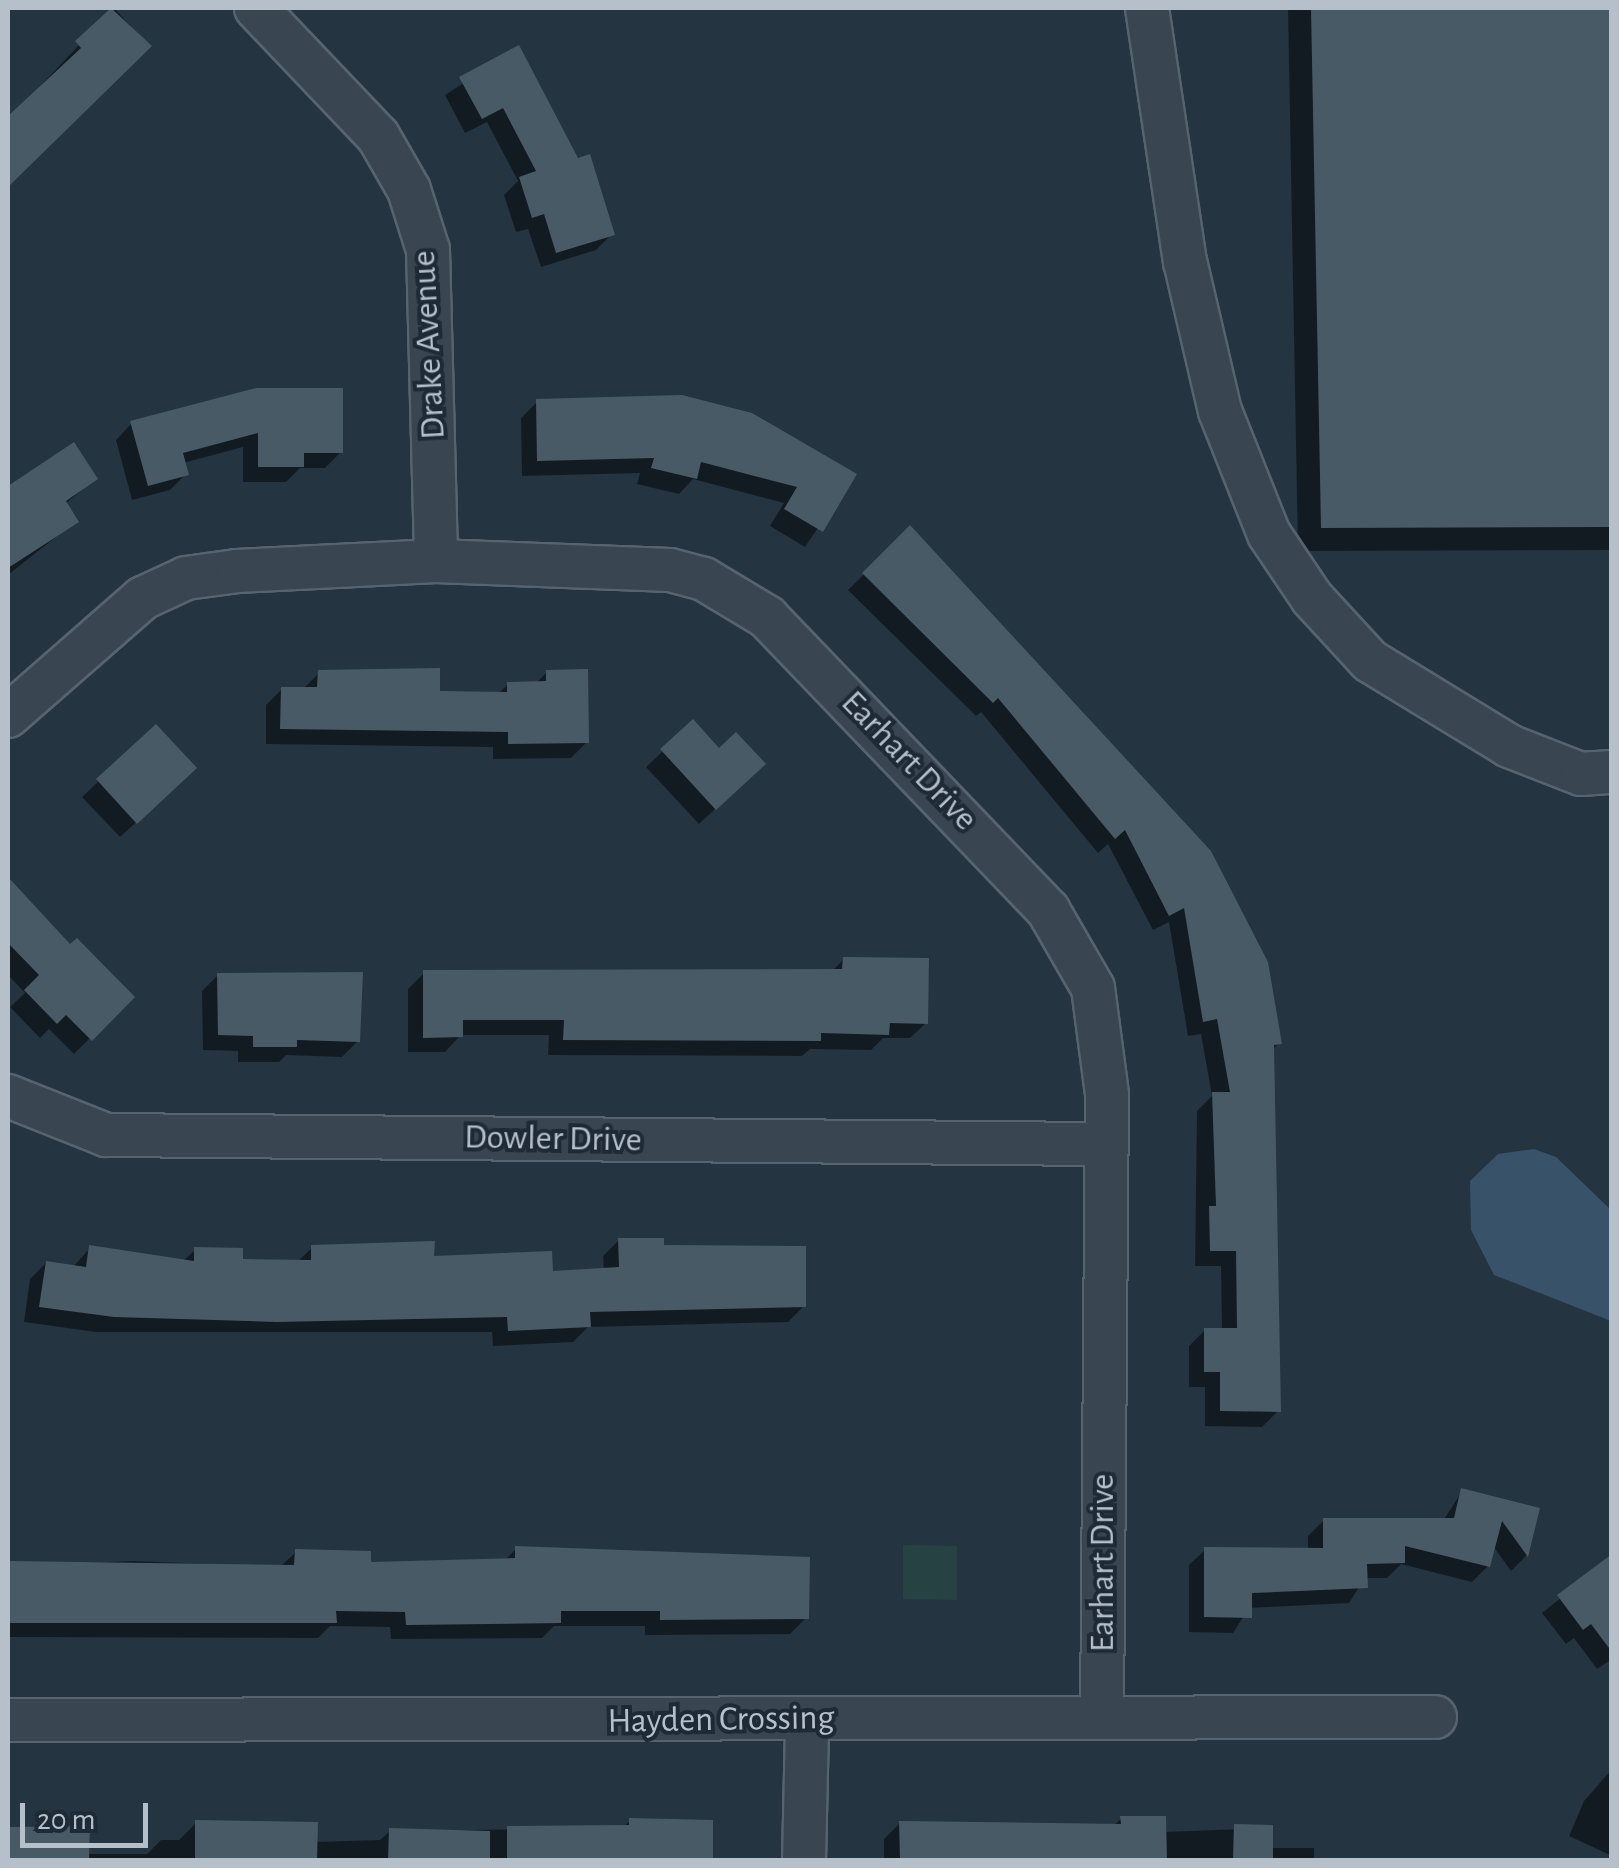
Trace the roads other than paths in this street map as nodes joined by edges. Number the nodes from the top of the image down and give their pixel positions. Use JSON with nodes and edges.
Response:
{"nodes":[{"id":1,"x":256,"y":8,"type":"edge"},
{"id":2,"x":1147,"y":8,"type":"edge"},
{"id":3,"x":436,"y":561,"type":"junction"},
{"id":4,"x":8,"y":716,"type":"edge"},
{"id":5,"x":1612,"y":772,"type":"edge"},
{"id":6,"x":8,"y":1096,"type":"edge"},
{"id":7,"x":1106,"y":1144,"type":"junction"},
{"id":8,"x":1102,"y":1716,"type":"junction"},
{"id":9,"x":1435,"y":1717,"type":"dead end"},
{"id":10,"x":8,"y":1720,"type":"edge"},
{"id":11,"x":808,"y":1722,"type":"junction"},
{"id":12,"x":804,"y":1860,"type":"edge"}],
"edges":[{"from":1,"to":3,"type":"street","name":"Drake Avenue"},
{"from":2,"to":5,"type":"street"},
{"from":3,"to":4,"type":"street","name":"Earhart Drive"},
{"from":3,"to":7,"type":"street","name":"Earhart Drive"},
{"from":6,"to":7,"type":"street","name":"Dowler Drive"},
{"from":7,"to":8,"type":"street","name":"Earhart Drive"},
{"from":8,"to":9,"type":"street","name":"Hayden Crossing"},
{"from":8,"to":11,"type":"street","name":"Hayden Crossing"},
{"from":10,"to":11,"type":"street","name":"Hayden Crossing"},
{"from":11,"to":12,"type":"street"}]}
